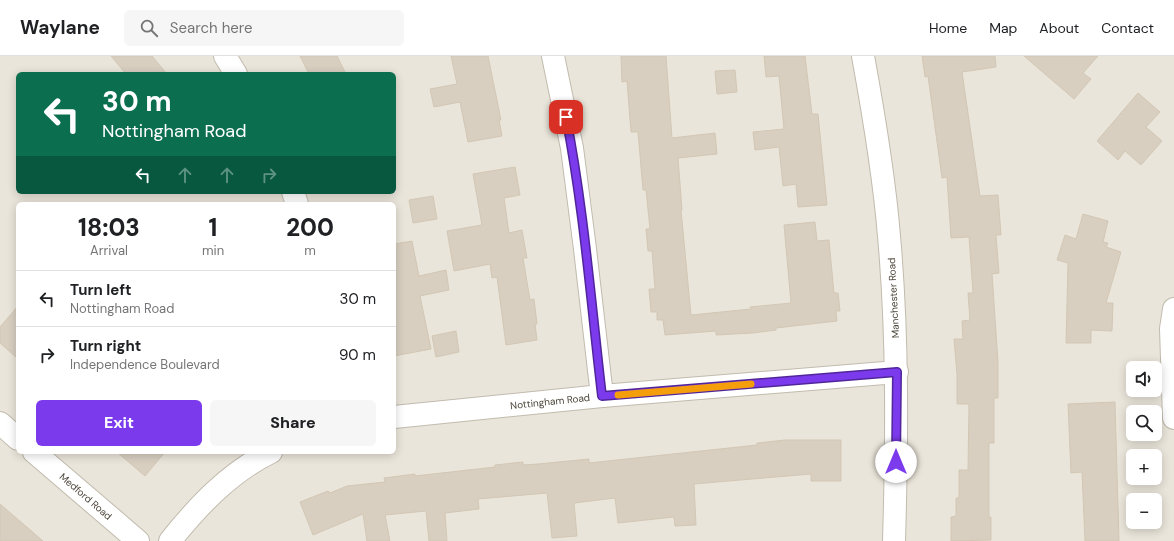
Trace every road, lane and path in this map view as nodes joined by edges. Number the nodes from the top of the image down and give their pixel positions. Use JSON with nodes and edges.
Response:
{"nodes":[{"id":1,"x":225,"y":56,"type":"edge"},
{"id":2,"x":553,"y":56,"type":"edge"},
{"id":3,"x":863,"y":56,"type":"edge"},
{"id":4,"x":235,"y":72,"type":"edge"},
{"id":5,"x":1174,"y":310,"type":"edge"},
{"id":6,"x":897,"y":372,"type":"junction"},
{"id":7,"x":602,"y":396,"type":"junction"},
{"id":8,"x":396,"y":417,"type":"edge"},
{"id":9,"x":1174,"y":418,"type":"edge"},
{"id":10,"x":0,"y":423,"type":"edge"},
{"id":11,"x":16,"y":437,"type":"edge"},
{"id":12,"x":36,"y":454,"type":"edge"},
{"id":13,"x":268,"y":454,"type":"edge"},
{"id":14,"x":138,"y":541,"type":"edge"},
{"id":15,"x":170,"y":541,"type":"edge"},
{"id":16,"x":894,"y":541,"type":"edge"}],
"edges":[{"from":1,"to":4,"type":"street"},
{"from":2,"to":7,"type":"street"},
{"from":3,"to":6,"type":"street","name":"Manchester Road"},
{"from":5,"to":9,"type":"street"},
{"from":6,"to":7,"type":"street","name":"Nottingham Road"},
{"from":6,"to":16,"type":"street","name":"Manchester Road"},
{"from":7,"to":8,"type":"street","name":"Nottingham Road"},
{"from":10,"to":11,"type":"street"},
{"from":12,"to":14,"type":"street","name":"Medford Road"},
{"from":13,"to":15,"type":"street"}]}
